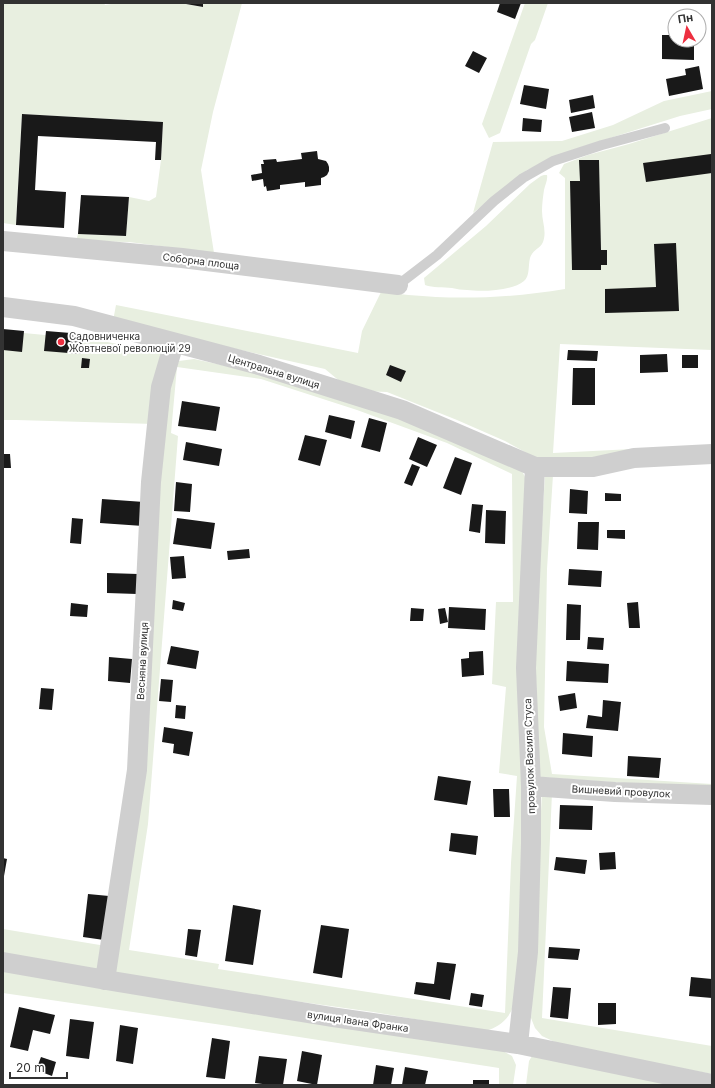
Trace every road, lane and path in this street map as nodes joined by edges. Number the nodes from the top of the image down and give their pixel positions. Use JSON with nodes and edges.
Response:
{"nodes":[{"id":1,"x":665,"y":128,"type":"dead end"},
{"id":2,"x":3,"y":241,"type":"edge"},
{"id":3,"x":398,"y":285,"type":"joint"},
{"id":4,"x":3,"y":307,"type":"edge"},
{"id":5,"x":174,"y":343,"type":"junction"},
{"id":6,"x":712,"y":454,"type":"edge"},
{"id":7,"x":535,"y":467,"type":"junction"},
{"id":8,"x":531,"y":786,"type":"junction"},
{"id":9,"x":712,"y":795,"type":"edge"},
{"id":10,"x":3,"y":962,"type":"edge"},
{"id":11,"x":105,"y":980,"type":"junction"},
{"id":12,"x":518,"y":1044,"type":"junction"},
{"id":13,"x":712,"y":1084,"type":"edge"}],
"edges":[{"from":1,"to":3,"type":"lane"},
{"from":2,"to":3,"type":"street","name":"Соборна площа"},
{"from":4,"to":5,"type":"street","name":"Центральна вулиця"},
{"from":5,"to":7,"type":"street","name":"Центральна вулиця"},
{"from":5,"to":11,"type":"street","name":"Весняна вулиця"},
{"from":6,"to":7,"type":"street"},
{"from":7,"to":8,"type":"street","name":"провулок Василя Стуса"},
{"from":8,"to":9,"type":"street","name":"Вишневий провулок"},
{"from":8,"to":12,"type":"street","name":"провулок Василя Стуса"},
{"from":10,"to":11,"type":"street","name":"вулиця Івана Франка"},
{"from":11,"to":12,"type":"street","name":"вулиця Івана Франка"},
{"from":12,"to":13,"type":"street","name":"вулиця Івана Франка"}]}
